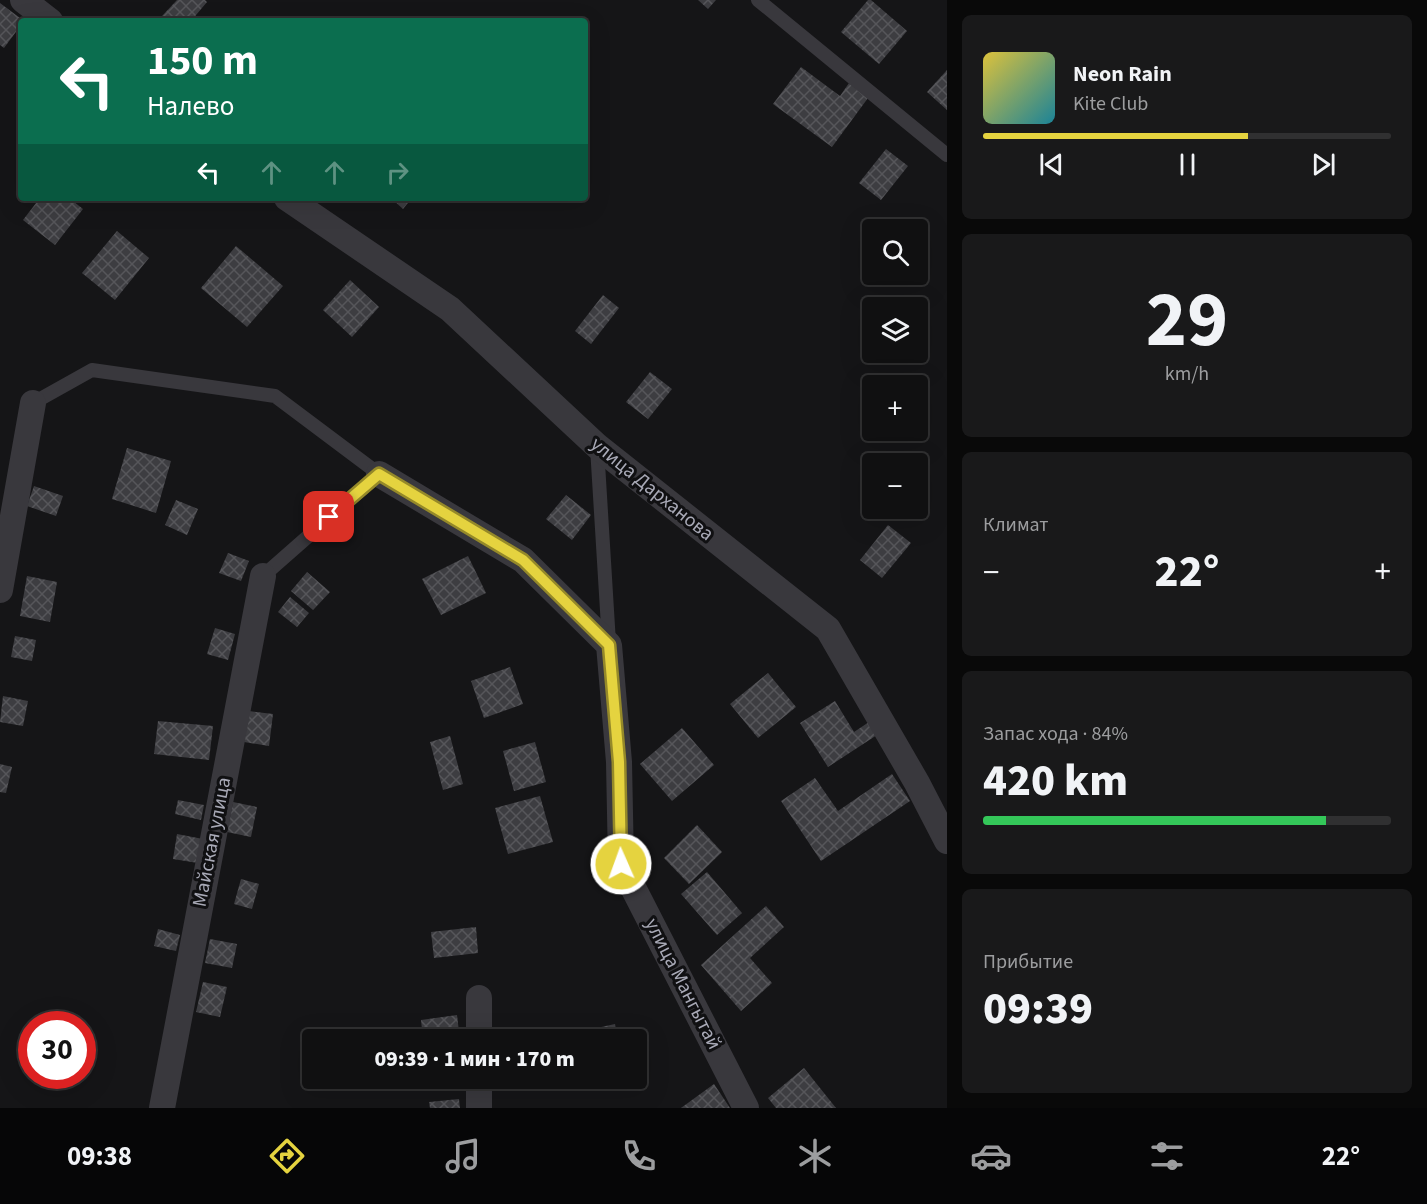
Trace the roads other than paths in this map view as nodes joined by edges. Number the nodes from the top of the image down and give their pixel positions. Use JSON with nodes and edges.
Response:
{"nodes":[{"id":1,"x":23,"y":0,"type":"edge"},
{"id":2,"x":758,"y":0,"type":"edge"},
{"id":3,"x":46,"y":18,"type":"edge"},
{"id":4,"x":947,"y":154,"type":"edge"},
{"id":5,"x":291,"y":201,"type":"edge"},
{"id":6,"x":33,"y":403,"type":"joint"},
{"id":7,"x":597,"y":446,"type":"junction"},
{"id":8,"x":379,"y":474,"type":"junction"},
{"id":9,"x":263,"y":576,"type":"joint"},
{"id":10,"x":0,"y":590,"type":"edge"},
{"id":11,"x":609,"y":645,"type":"junction"},
{"id":12,"x":947,"y":842,"type":"edge"},
{"id":13,"x":479,"y":998,"type":"dead end"},
{"id":14,"x":479,"y":1029,"type":"edge"},
{"id":15,"x":479,"y":1089,"type":"edge"},
{"id":16,"x":162,"y":1108,"type":"edge"},
{"id":17,"x":479,"y":1108,"type":"edge"},
{"id":18,"x":746,"y":1108,"type":"edge"}],
"edges":[{"from":1,"to":3,"type":"street"},
{"from":2,"to":4,"type":"lane"},
{"from":5,"to":7,"type":"street","name":"улица Дарханова"},
{"from":6,"to":8,"type":"lane"},
{"from":6,"to":10,"type":"street"},
{"from":7,"to":11,"type":"lane"},
{"from":7,"to":12,"type":"street","name":"улица Дарханова"},
{"from":8,"to":9,"type":"lane"},
{"from":8,"to":11,"type":"street"},
{"from":9,"to":16,"type":"street","name":"Майская улица"},
{"from":11,"to":18,"type":"street","name":"улица Мангытай"},
{"from":13,"to":14,"type":"street"},
{"from":15,"to":17,"type":"street"}]}
